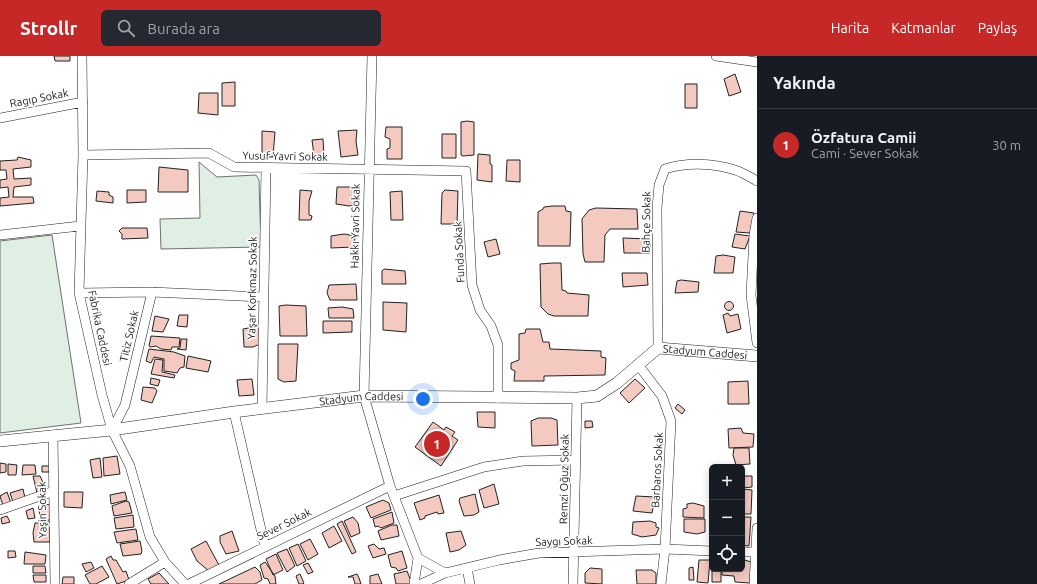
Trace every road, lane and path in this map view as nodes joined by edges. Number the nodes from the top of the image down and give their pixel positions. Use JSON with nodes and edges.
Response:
{"nodes":[{"id":1,"x":82,"y":56,"type":"edge"},
{"id":2,"x":372,"y":56,"type":"edge"},
{"id":3,"x":716,"y":56,"type":"edge"},
{"id":4,"x":757,"y":62,"type":"edge"},
{"id":5,"x":83,"y":102,"type":"junction"},
{"id":6,"x":0,"y":118,"type":"edge"},
{"id":7,"x":83,"y":155,"type":"junction"},
{"id":8,"x":266,"y":168,"type":"junction"},
{"id":9,"x":369,"y":170,"type":"junction"},
{"id":10,"x":466,"y":171,"type":"joint"},
{"id":11,"x":757,"y":181,"type":"edge"},
{"id":12,"x":757,"y":218,"type":"edge"},
{"id":13,"x":80,"y":226,"type":"junction"},
{"id":14,"x":0,"y":235,"type":"edge"},
{"id":15,"x":152,"y":292,"type":"junction"},
{"id":16,"x":79,"y":293,"type":"junction"},
{"id":17,"x":264,"y":297,"type":"junction"},
{"id":18,"x":757,"y":343,"type":"edge"},
{"id":19,"x":658,"y":348,"type":"junction"},
{"id":20,"x":757,"y":356,"type":"edge"},
{"id":21,"x":639,"y":366,"type":"junction"},
{"id":22,"x":364,"y":396,"type":"junction"},
{"id":23,"x":498,"y":398,"type":"junction"},
{"id":24,"x":578,"y":398,"type":"junction"},
{"id":25,"x":262,"y":408,"type":"junction"},
{"id":26,"x":234,"y":412,"type":"junction"},
{"id":27,"x":112,"y":430,"type":"junction"},
{"id":28,"x":53,"y":435,"type":"junction"},
{"id":29,"x":0,"y":441,"type":"edge"},
{"id":30,"x":576,"y":460,"type":"junction"},
{"id":31,"x":390,"y":486,"type":"junction"},
{"id":32,"x":54,"y":491,"type":"junction"},
{"id":33,"x":394,"y":496,"type":"junction"},
{"id":34,"x":0,"y":510,"type":"edge"},
{"id":35,"x":757,"y":528,"type":"edge"},
{"id":36,"x":265,"y":547,"type":"junction"},
{"id":37,"x":665,"y":549,"type":"junction"},
{"id":38,"x":709,"y":551,"type":"edge"},
{"id":39,"x":574,"y":552,"type":"junction"},
{"id":40,"x":745,"y":552,"type":"edge"},
{"id":41,"x":755,"y":552,"type":"junction"},
{"id":42,"x":418,"y":558,"type":"junction"},
{"id":43,"x":165,"y":562,"type":"junction"},
{"id":44,"x":467,"y":568,"type":"junction"},
{"id":45,"x":445,"y":573,"type":"junction"},
{"id":46,"x":55,"y":584,"type":"edge"},
{"id":47,"x":129,"y":584,"type":"edge"},
{"id":48,"x":185,"y":584,"type":"edge"},
{"id":49,"x":189,"y":584,"type":"edge"},
{"id":50,"x":414,"y":584,"type":"edge"},
{"id":51,"x":421,"y":584,"type":"edge"},
{"id":52,"x":470,"y":584,"type":"edge"},
{"id":53,"x":574,"y":584,"type":"edge"},
{"id":54,"x":661,"y":584,"type":"edge"},
{"id":55,"x":755,"y":584,"type":"edge"}],
"edges":[{"from":1,"to":5,"type":"street","name":"Fabrika Caddesi"},
{"from":2,"to":9,"type":"street","name":"Hakkı Yavri Sokak"},
{"from":3,"to":4,"type":"street"},
{"from":5,"to":6,"type":"street","name":"Ragıp Sokak"},
{"from":5,"to":7,"type":"street","name":"Fabrika Caddesi"},
{"from":7,"to":8,"type":"street","name":"Yusuf Yavri Sokak"},
{"from":7,"to":13,"type":"street","name":"Fabrika Caddesi"},
{"from":8,"to":9,"type":"street","name":"Yusuf Yavri Sokak"},
{"from":8,"to":17,"type":"street","name":"Yaşar Korkmaz Sokak"},
{"from":9,"to":10,"type":"street","name":"Yusuf Yavri Sokak"},
{"from":9,"to":22,"type":"street","name":"Hakkı Yavri Sokak"},
{"from":10,"to":23,"type":"street","name":"Funda Sokak"},
{"from":11,"to":19,"type":"street","name":"Bahçe Sokak"},
{"from":12,"to":18,"type":"street"},
{"from":13,"to":14,"type":"street"},
{"from":13,"to":16,"type":"street","name":"Fabrika Caddesi"},
{"from":15,"to":16,"type":"street"},
{"from":15,"to":17,"type":"street"},
{"from":15,"to":27,"type":"street","name":"Titiz Sokak"},
{"from":16,"to":27,"type":"street","name":"Fabrika Caddesi"},
{"from":17,"to":25,"type":"street","name":"Yaşar Korkmaz Sokak"},
{"from":19,"to":20,"type":"street","name":"Stadyum Caddesi"},
{"from":19,"to":21,"type":"street","name":"Stadyum Caddesi"},
{"from":21,"to":24,"type":"street","name":"Stadyum Caddesi"},
{"from":21,"to":37,"type":"street","name":"Barbaros Sokak"},
{"from":22,"to":23,"type":"street","name":"Stadyum Caddesi"},
{"from":22,"to":25,"type":"street","name":"Stadyum Caddesi"},
{"from":22,"to":31,"type":"street","name":"Hakkı Yavri Sokak"},
{"from":23,"to":24,"type":"street","name":"Stadyum Caddesi"},
{"from":24,"to":30,"type":"street","name":"Remzi Oğuz Sokak"},
{"from":25,"to":26,"type":"street","name":"Stadyum Caddesi"},
{"from":26,"to":27,"type":"street","name":"Stadyum Caddesi"},
{"from":26,"to":36,"type":"street"},
{"from":27,"to":28,"type":"street","name":"Stadyum Caddesi"},
{"from":27,"to":43,"type":"street","name":"Fabrika Caddesi"},
{"from":28,"to":29,"type":"street","name":"Stadyum Caddesi"},
{"from":28,"to":32,"type":"street","name":"Yaşin Sokak"},
{"from":30,"to":33,"type":"street"},
{"from":30,"to":39,"type":"street","name":"Remzi Oğuz Sokak"},
{"from":31,"to":33,"type":"street","name":"Hakkı Yavri Sokak"},
{"from":31,"to":36,"type":"street","name":"Sever Sokak"},
{"from":32,"to":34,"type":"street"},
{"from":32,"to":46,"type":"street","name":"Yaşin Sokak"},
{"from":33,"to":42,"type":"street","name":"Hakkı Yavri Sokak"},
{"from":35,"to":41,"type":"street"},
{"from":36,"to":49,"type":"street","name":"Sever Sokak"},
{"from":37,"to":38,"type":"street","name":"Saygı Sokak"},
{"from":37,"to":39,"type":"street","name":"Saygı Sokak"},
{"from":37,"to":54,"type":"street","name":"Barbaros Sokak"},
{"from":39,"to":44,"type":"street","name":"Saygı Sokak"},
{"from":39,"to":53,"type":"street","name":"Remzi Oğuz Sokak"},
{"from":40,"to":41,"type":"street"},
{"from":41,"to":55,"type":"street"},
{"from":42,"to":45,"type":"street"},
{"from":42,"to":50,"type":"street"},
{"from":43,"to":47,"type":"street"},
{"from":43,"to":48,"type":"street","name":"Fabrika Caddesi"},
{"from":44,"to":45,"type":"street","name":"Saygı Sokak"},
{"from":44,"to":52,"type":"street"},
{"from":45,"to":51,"type":"street","name":"Saygı Sokak"}]}
